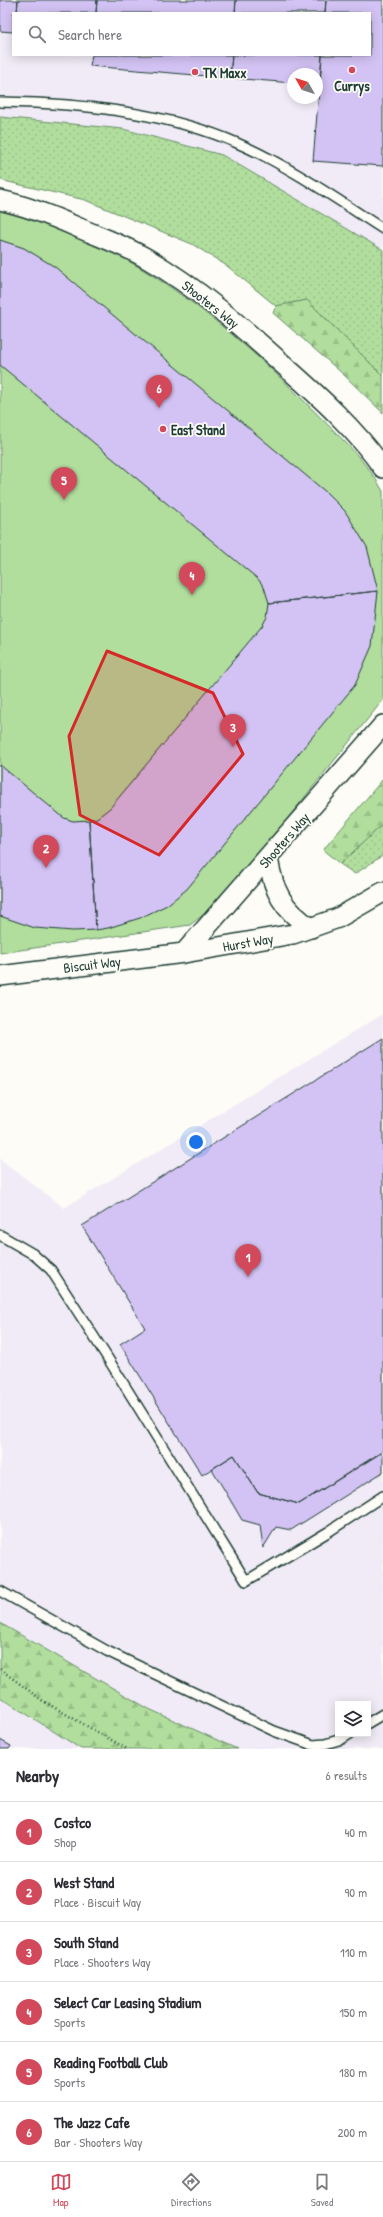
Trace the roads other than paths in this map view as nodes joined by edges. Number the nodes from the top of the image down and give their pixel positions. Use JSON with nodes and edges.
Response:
{"nodes":[{"id":1,"x":0,"y":102,"type":"edge"},
{"id":2,"x":0,"y":200,"type":"edge"},
{"id":3,"x":383,"y":228,"type":"edge"},
{"id":4,"x":383,"y":468,"type":"edge"},
{"id":5,"x":383,"y":725,"type":"edge"},
{"id":6,"x":268,"y":858,"type":"junction"},
{"id":7,"x":383,"y":892,"type":"edge"},
{"id":8,"x":312,"y":928,"type":"junction"},
{"id":9,"x":184,"y":953,"type":"junction"},
{"id":10,"x":0,"y":976,"type":"edge"},
{"id":11,"x":0,"y":1235,"type":"edge"},
{"id":12,"x":383,"y":1496,"type":"edge"},
{"id":13,"x":0,"y":1591,"type":"edge"},
{"id":14,"x":383,"y":1714,"type":"edge"},
{"id":15,"x":371,"y":1721,"type":"edge"},
{"id":16,"x":344,"y":1737,"type":"edge"}],
"edges":[{"from":1,"to":3,"type":"lane"},
{"from":2,"to":4,"type":"street","name":"Shooters Way"},
{"from":5,"to":6,"type":"street","name":"Shooters Way"},
{"from":6,"to":8,"type":"street"},
{"from":6,"to":9,"type":"street","name":"Shooters Way"},
{"from":7,"to":8,"type":"street","name":"Hurst Way"},
{"from":8,"to":9,"type":"street","name":"Hurst Way"},
{"from":9,"to":10,"type":"street","name":"Biscuit Way"},
{"from":11,"to":12,"type":"lane"},
{"from":13,"to":16,"type":"lane"},
{"from":14,"to":15,"type":"lane"}]}
